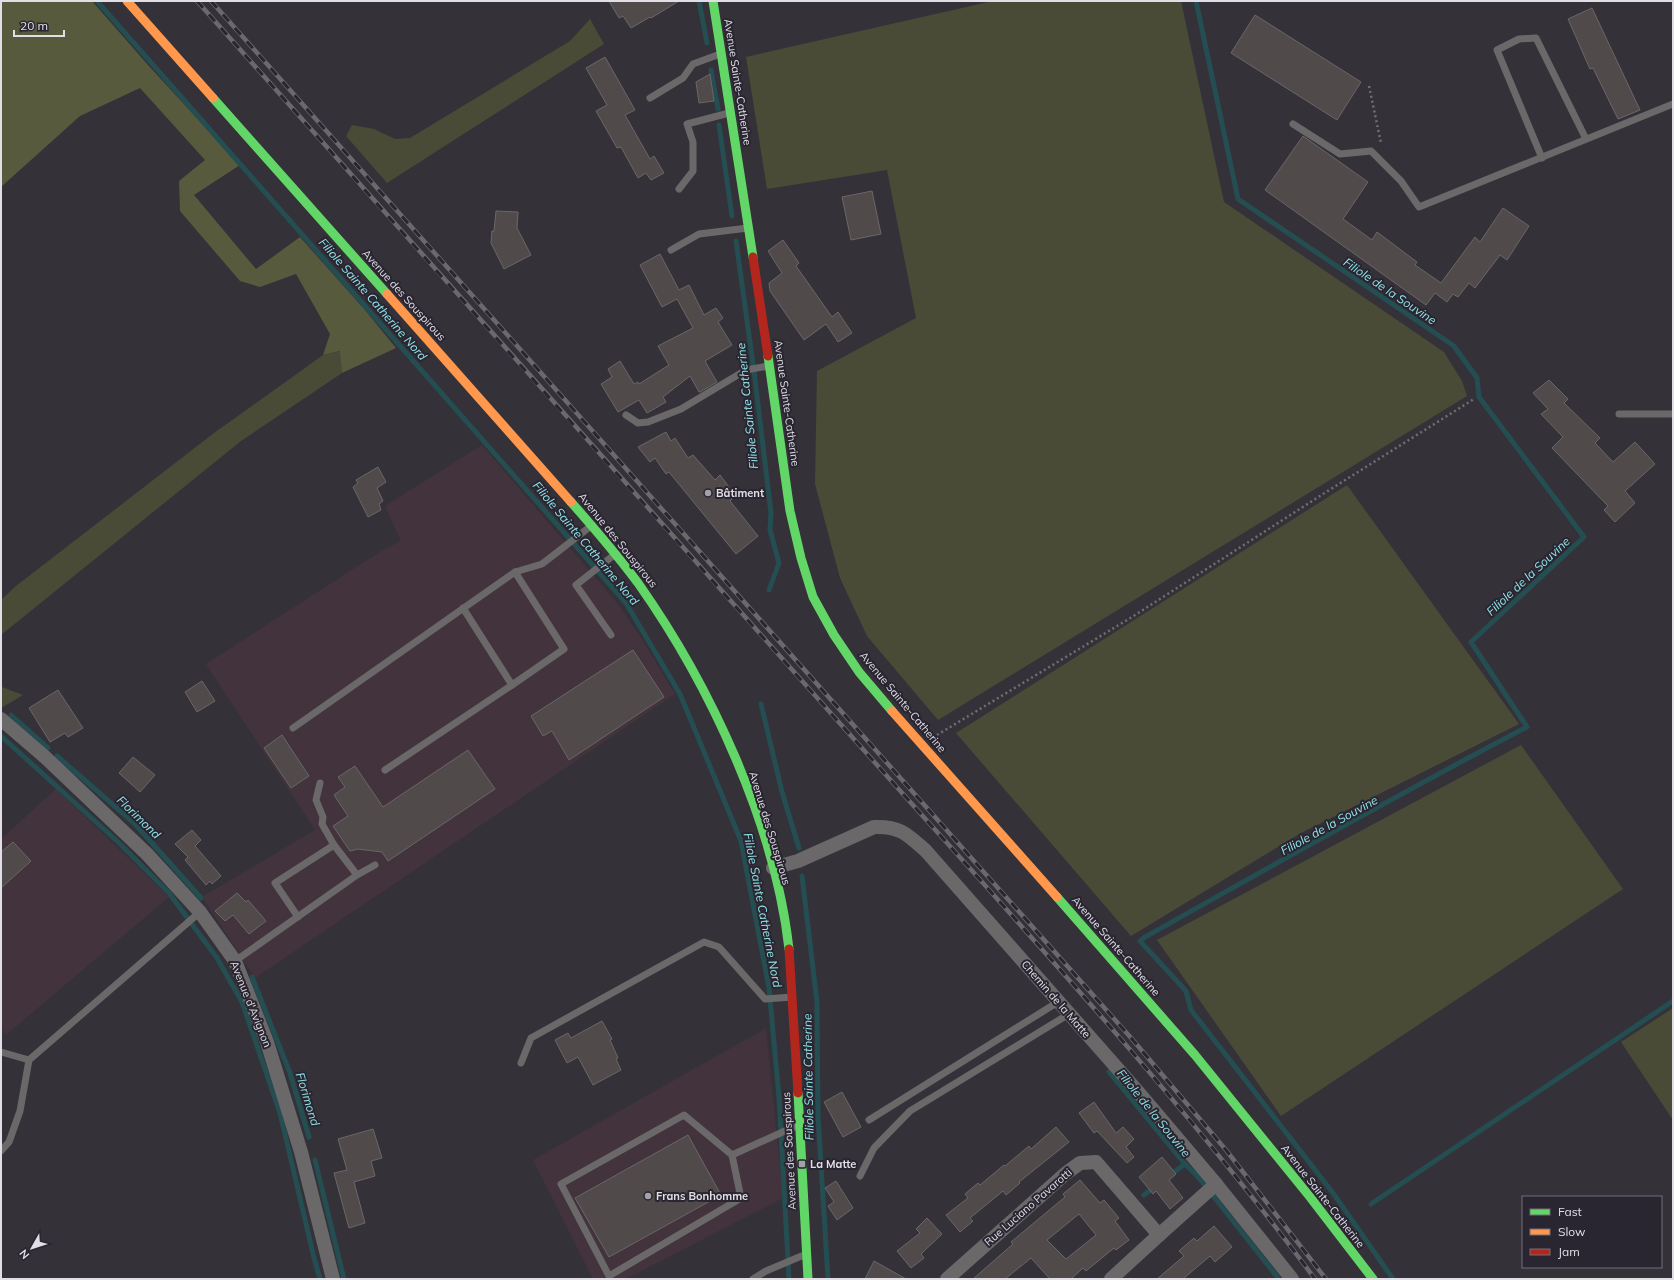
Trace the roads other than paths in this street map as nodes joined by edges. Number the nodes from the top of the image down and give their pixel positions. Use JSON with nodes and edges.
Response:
{"nodes":[{"id":1,"x":127,"y":1,"type":"edge"},
{"id":2,"x":714,"y":1,"type":"edge"},
{"id":3,"x":722,"y":54,"type":"junction"},
{"id":4,"x":650,"y":98,"type":"dead end"},
{"id":5,"x":1673,"y":104,"type":"edge"},
{"id":6,"x":731,"y":113,"type":"junction"},
{"id":7,"x":1293,"y":124,"type":"dead end"},
{"id":8,"x":1586,"y":139,"type":"junction"},
{"id":9,"x":1542,"y":158,"type":"junction"},
{"id":10,"x":679,"y":189,"type":"dead end"},
{"id":11,"x":748,"y":228,"type":"junction"},
{"id":12,"x":671,"y":250,"type":"dead end"},
{"id":13,"x":770,"y":366,"type":"junction"},
{"id":14,"x":1619,"y":414,"type":"dead end"},
{"id":15,"x":1673,"y":414,"type":"edge"},
{"id":16,"x":626,"y":415,"type":"dead end"},
{"id":17,"x":592,"y":525,"type":"junction"},
{"id":18,"x":616,"y":554,"type":"junction"},
{"id":19,"x":515,"y":572,"type":"junction"},
{"id":20,"x":463,"y":608,"type":"junction"},
{"id":21,"x":611,"y":634,"type":"dead end"},
{"id":22,"x":512,"y":685,"type":"junction"},
{"id":23,"x":1,"y":719,"type":"edge"},
{"id":24,"x":293,"y":728,"type":"dead end"},
{"id":25,"x":385,"y":770,"type":"dead end"},
{"id":26,"x":320,"y":783,"type":"dead end"},
{"id":27,"x":334,"y":845,"type":"junction"},
{"id":28,"x":374,"y":865,"type":"dead end"},
{"id":29,"x":772,"y":868,"type":"junction"},
{"id":30,"x":357,"y":875,"type":"junction"},
{"id":31,"x":200,"y":912,"type":"junction"},
{"id":32,"x":298,"y":917,"type":"junction"},
{"id":33,"x":234,"y":962,"type":"junction"},
{"id":34,"x":792,"y":997,"type":"junction"},
{"id":35,"x":1058,"y":1002,"type":"junction"},
{"id":36,"x":1069,"y":1014,"type":"junction"},
{"id":37,"x":1,"y":1052,"type":"edge"},
{"id":38,"x":29,"y":1060,"type":"junction"},
{"id":39,"x":521,"y":1063,"type":"dead end"},
{"id":40,"x":869,"y":1120,"type":"dead end"},
{"id":41,"x":800,"y":1124,"type":"junction"},
{"id":42,"x":1,"y":1151,"type":"edge"},
{"id":43,"x":732,"y":1155,"type":"junction"},
{"id":44,"x":860,"y":1176,"type":"dead end"},
{"id":45,"x":1216,"y":1184,"type":"junction"},
{"id":46,"x":1159,"y":1235,"type":"junction"},
{"id":47,"x":806,"y":1254,"type":"junction"},
{"id":48,"x":1117,"y":1277,"type":"edge"},
{"id":49,"x":333,"y":1279,"type":"edge"},
{"id":50,"x":753,"y":1279,"type":"edge"},
{"id":51,"x":808,"y":1279,"type":"edge"},
{"id":52,"x":947,"y":1279,"type":"edge"},
{"id":53,"x":1292,"y":1279,"type":"edge"},
{"id":54,"x":1373,"y":1279,"type":"edge"}],
"edges":[{"from":1,"to":17,"type":"main road","name":"Avenue des Souspirous"},
{"from":2,"to":3,"type":"main road","name":"Avenue Sainte-Catherine"},
{"from":3,"to":4,"type":"lane"},
{"from":3,"to":6,"type":"main road","name":"Avenue Sainte-Catherine"},
{"from":5,"to":8,"type":"lane"},
{"from":6,"to":10,"type":"lane"},
{"from":6,"to":11,"type":"main road","name":"Avenue Sainte-Catherine"},
{"from":7,"to":9,"type":"lane"},
{"from":8,"to":9,"type":"lane"},
{"from":8,"to":9,"type":"lane"},
{"from":11,"to":12,"type":"lane"},
{"from":11,"to":13,"type":"main road","name":"Avenue Sainte-Catherine"},
{"from":13,"to":16,"type":"lane"},
{"from":13,"to":54,"type":"main road","name":"Avenue Sainte-Catherine"},
{"from":14,"to":15,"type":"lane"},
{"from":17,"to":18,"type":"main road","name":"Avenue des Souspirous"},
{"from":17,"to":19,"type":"lane"},
{"from":18,"to":21,"type":"lane"},
{"from":18,"to":29,"type":"main road","name":"Avenue des Souspirous"},
{"from":19,"to":20,"type":"lane"},
{"from":19,"to":22,"type":"lane"},
{"from":20,"to":22,"type":"lane"},
{"from":20,"to":24,"type":"lane"},
{"from":22,"to":25,"type":"lane"},
{"from":23,"to":31,"type":"street","name":"Avenue d'Avignon"},
{"from":26,"to":27,"type":"lane"},
{"from":27,"to":30,"type":"lane"},
{"from":27,"to":32,"type":"lane"},
{"from":28,"to":30,"type":"lane"},
{"from":29,"to":34,"type":"main road","name":"Avenue des Souspirous"},
{"from":29,"to":35,"type":"street","name":"Chemin de la Matte"},
{"from":30,"to":32,"type":"lane"},
{"from":31,"to":33,"type":"street","name":"Avenue d'Avignon"},
{"from":31,"to":38,"type":"lane"},
{"from":32,"to":33,"type":"lane"},
{"from":33,"to":49,"type":"street","name":"Avenue d'Avignon"},
{"from":34,"to":39,"type":"lane"},
{"from":34,"to":41,"type":"main road","name":"Avenue des Souspirous"},
{"from":35,"to":36,"type":"street","name":"Chemin de la Matte"},
{"from":35,"to":40,"type":"lane"},
{"from":36,"to":44,"type":"lane"},
{"from":36,"to":45,"type":"street","name":"Chemin de la Matte"},
{"from":37,"to":38,"type":"lane"},
{"from":38,"to":42,"type":"lane"},
{"from":41,"to":43,"type":"lane"},
{"from":41,"to":47,"type":"main road","name":"Avenue des Souspirous"},
{"from":43,"to":43,"type":"lane"},
{"from":45,"to":46,"type":"street"},
{"from":45,"to":53,"type":"street","name":"Chemin de la Matte"},
{"from":46,"to":48,"type":"street"},
{"from":46,"to":52,"type":"street","name":"Rue Luciano Pavarotti"},
{"from":47,"to":50,"type":"lane"},
{"from":47,"to":51,"type":"main road","name":"Avenue des Souspirous"}]}
